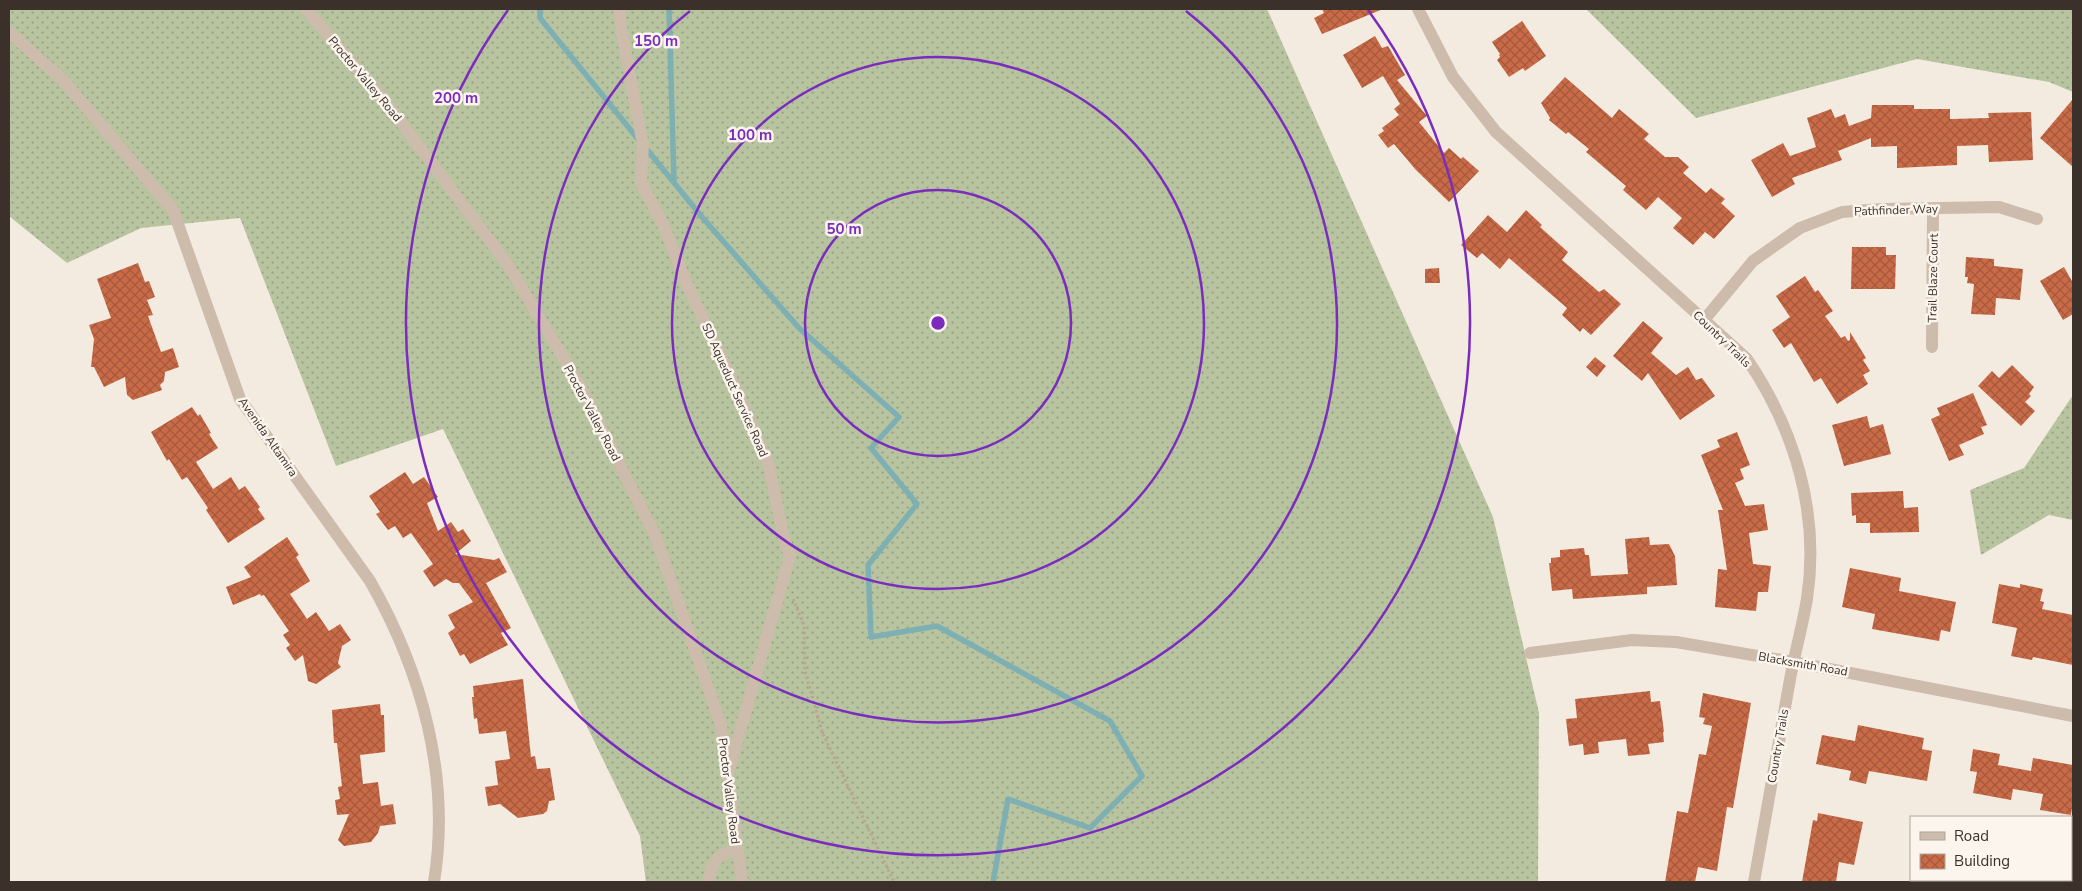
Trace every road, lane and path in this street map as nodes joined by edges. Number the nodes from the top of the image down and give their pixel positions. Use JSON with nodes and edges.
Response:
{"nodes":[{"id":1,"x":306,"y":9,"type":"edge"},
{"id":2,"x":620,"y":9,"type":"edge"},
{"id":3,"x":1418,"y":9,"type":"edge"},
{"id":4,"x":9,"y":32,"type":"edge"},
{"id":5,"x":1933,"y":209,"type":"junction"},
{"id":6,"x":2037,"y":218,"type":"dead end"},
{"id":7,"x":1704,"y":320,"type":"junction"},
{"id":8,"x":1932,"y":347,"type":"dead end"},
{"id":9,"x":785,"y":574,"type":"junction"},
{"id":10,"x":1530,"y":654,"type":"dead end"},
{"id":11,"x":1793,"y":662,"type":"junction"},
{"id":12,"x":2073,"y":716,"type":"edge"},
{"id":13,"x":727,"y":776,"type":"junction"},
{"id":14,"x":737,"y":849,"type":"junction"},
{"id":15,"x":434,"y":882,"type":"edge"},
{"id":16,"x":709,"y":882,"type":"edge"},
{"id":17,"x":742,"y":882,"type":"edge"},
{"id":18,"x":894,"y":882,"type":"edge"},
{"id":19,"x":1754,"y":882,"type":"edge"}],
"edges":[{"from":1,"to":13,"type":"street","name":"Proctor Valley Road"},
{"from":2,"to":9,"type":"street","name":"SD Aqueduct Service Road"},
{"from":3,"to":7,"type":"street","name":"Country Trails"},
{"from":4,"to":15,"type":"street","name":"Avenida Altamira"},
{"from":5,"to":6,"type":"street","name":"Pathfinder Way"},
{"from":5,"to":7,"type":"street","name":"Pathfinder Way"},
{"from":5,"to":8,"type":"street","name":"Trail Blaze Court"},
{"from":7,"to":11,"type":"street","name":"Country Trails"},
{"from":9,"to":13,"type":"street","name":"SD Aqueduct Service Road"},
{"from":9,"to":18,"type":"path"},
{"from":10,"to":11,"type":"street","name":"Blacksmith Road"},
{"from":11,"to":12,"type":"street","name":"Blacksmith Road"},
{"from":11,"to":19,"type":"street","name":"Country Trails"},
{"from":13,"to":14,"type":"street","name":"Proctor Valley Road"},
{"from":14,"to":16,"type":"street"},
{"from":14,"to":17,"type":"street","name":"Proctor Valley Road"}]}
